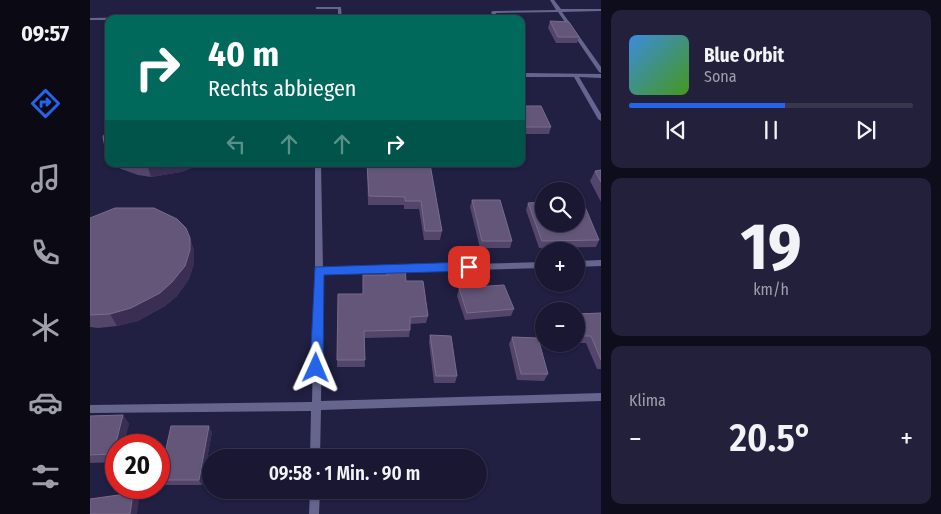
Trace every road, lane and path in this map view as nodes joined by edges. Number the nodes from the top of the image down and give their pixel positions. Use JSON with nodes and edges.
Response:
{"nodes":[{"id":1,"x":317,"y":0,"type":"edge"},
{"id":2,"x":552,"y":0,"type":"edge"},
{"id":3,"x":317,"y":8,"type":"junction"},
{"id":4,"x":560,"y":10,"type":"junction"},
{"id":5,"x":601,"y":10,"type":"edge"},
{"id":6,"x":317,"y":15,"type":"edge"},
{"id":7,"x":340,"y":15,"type":"edge"},
{"id":8,"x":494,"y":15,"type":"edge"},
{"id":9,"x":90,"y":19,"type":"edge"},
{"id":10,"x":105,"y":19,"type":"edge"},
{"id":11,"x":601,"y":71,"type":"edge"},
{"id":12,"x":525,"y":75,"type":"edge"},
{"id":13,"x":576,"y":76,"type":"junction"},
{"id":14,"x":601,"y":76,"type":"edge"},
{"id":15,"x":601,"y":119,"type":"edge"},
{"id":16,"x":318,"y":167,"type":"edge"},
{"id":17,"x":601,"y":263,"type":"edge"},
{"id":18,"x":585,"y":264,"type":"edge"},
{"id":19,"x":535,"y":265,"type":"edge"},
{"id":20,"x":319,"y":271,"type":"junction"},
{"id":21,"x":601,"y":397,"type":"edge"},
{"id":22,"x":316,"y":406,"type":"junction"},
{"id":23,"x":90,"y":409,"type":"edge"},
{"id":24,"x":315,"y":449,"type":"edge"},
{"id":25,"x":314,"y":499,"type":"edge"},
{"id":26,"x":314,"y":514,"type":"edge"}],
"edges":[{"from":1,"to":3,"type":"lane"},
{"from":2,"to":4,"type":"lane"},
{"from":3,"to":6,"type":"lane"},
{"from":3,"to":7,"type":"lane"},
{"from":4,"to":5,"type":"lane"},
{"from":4,"to":8,"type":"lane"},
{"from":4,"to":11,"type":"lane"},
{"from":9,"to":10,"type":"lane"},
{"from":12,"to":13,"type":"lane"},
{"from":13,"to":14,"type":"lane"},
{"from":13,"to":15,"type":"lane"},
{"from":16,"to":20,"type":"lane"},
{"from":17,"to":18,"type":"lane"},
{"from":19,"to":20,"type":"lane"},
{"from":20,"to":22,"type":"lane"},
{"from":21,"to":22,"type":"lane"},
{"from":22,"to":23,"type":"lane"},
{"from":22,"to":24,"type":"lane"},
{"from":25,"to":26,"type":"lane"}]}
